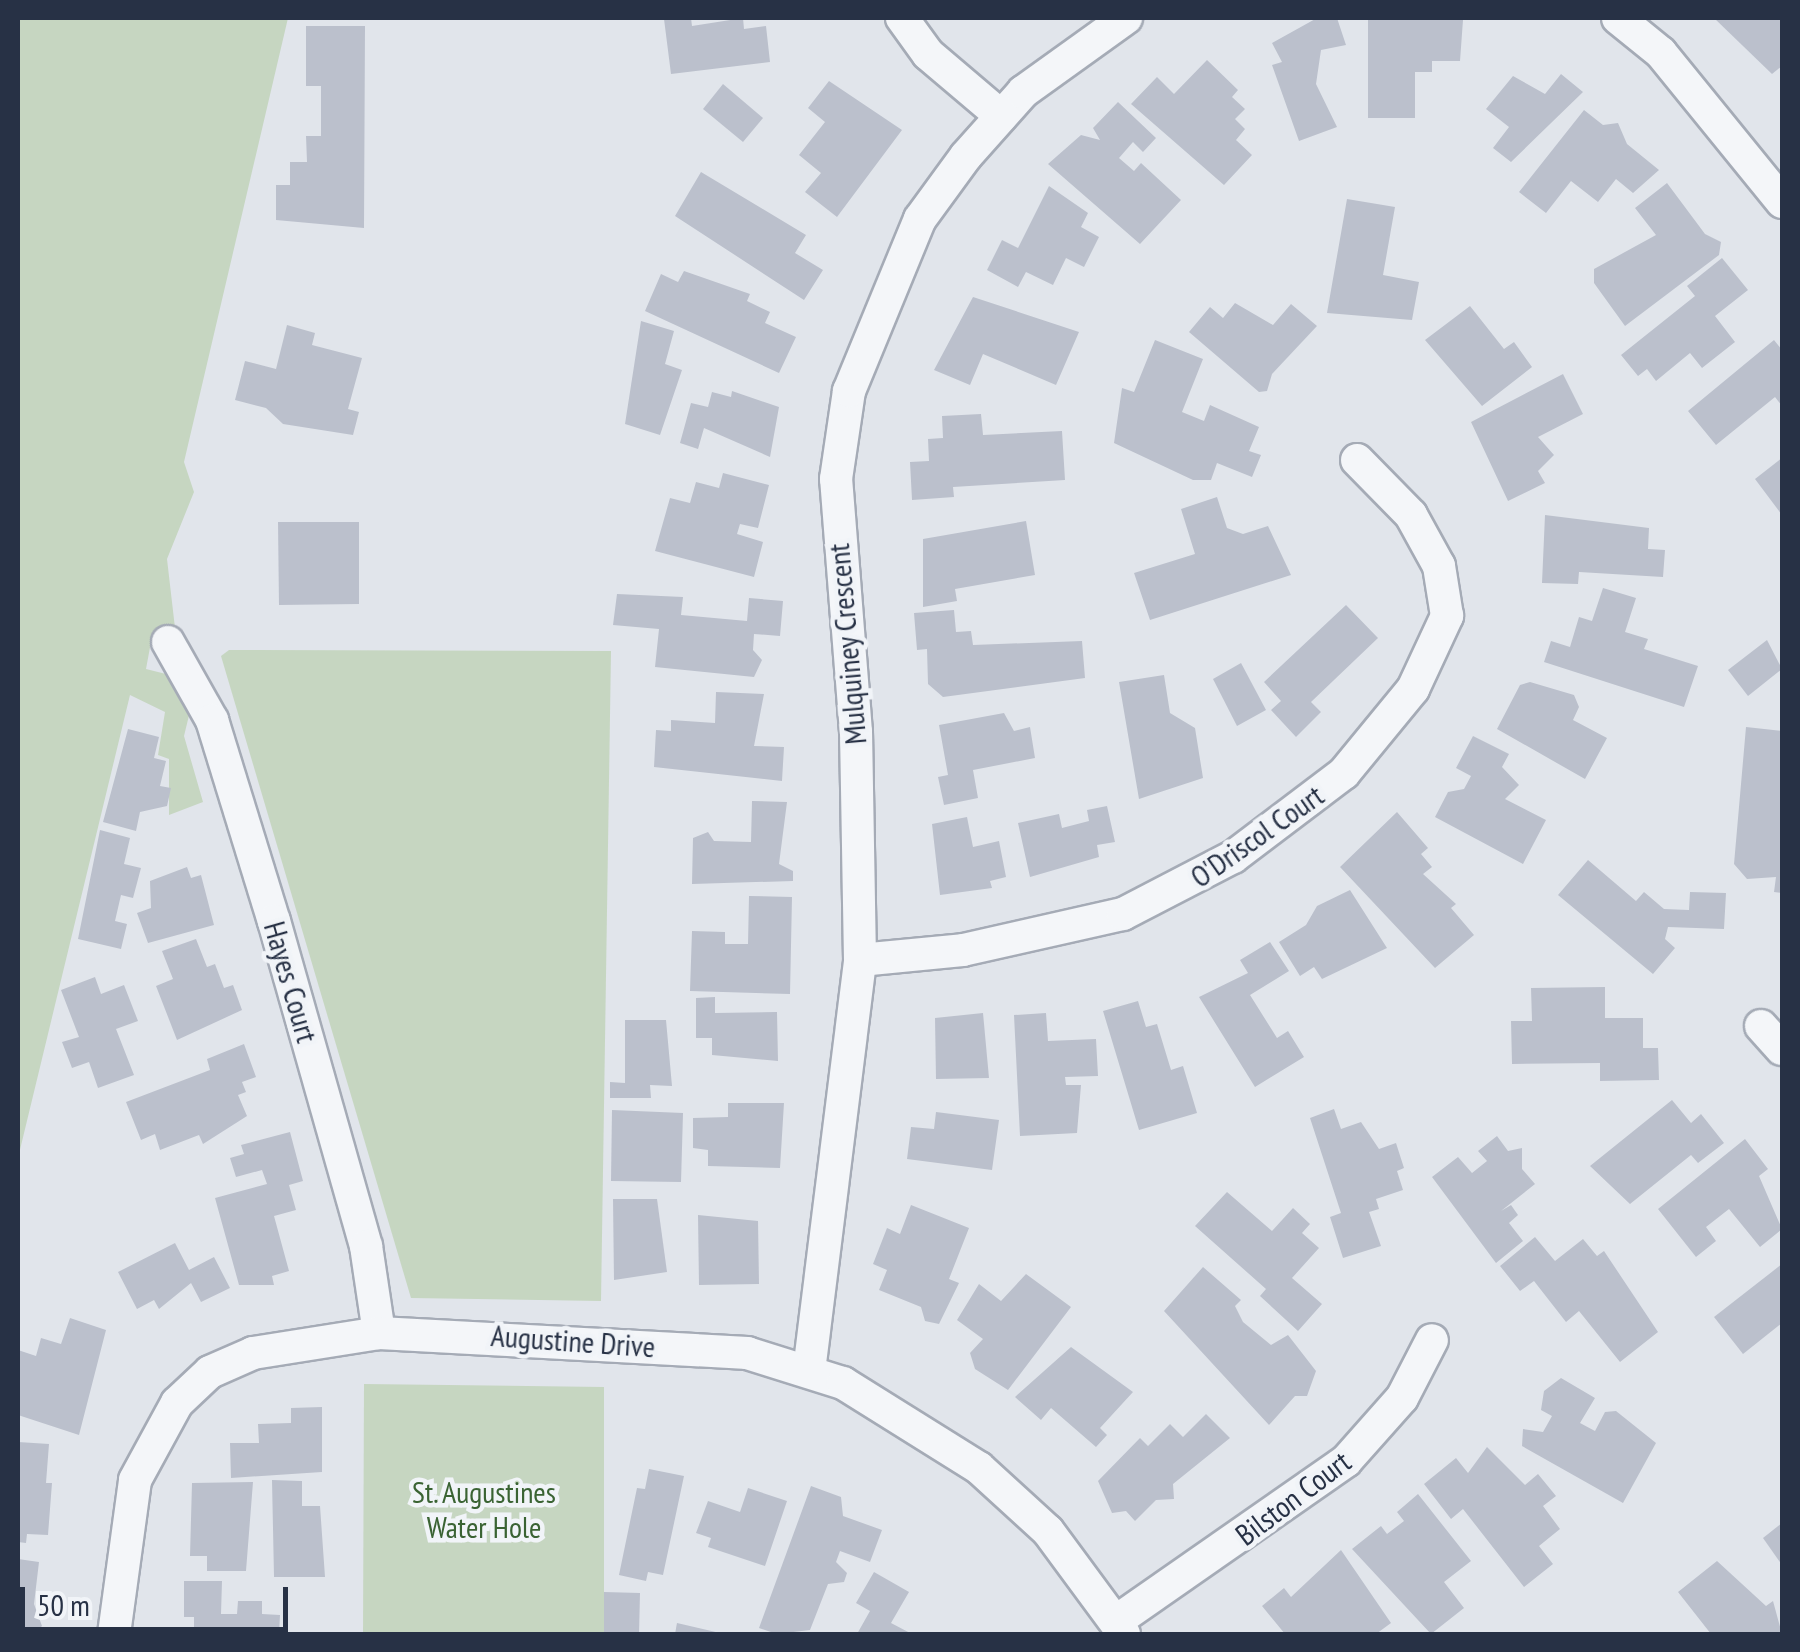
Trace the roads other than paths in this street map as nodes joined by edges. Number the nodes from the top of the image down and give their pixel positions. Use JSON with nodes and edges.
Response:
{"nodes":[{"id":1,"x":902,"y":18,"type":"edge"},
{"id":2,"x":1126,"y":18,"type":"edge"},
{"id":3,"x":1618,"y":18,"type":"edge"},
{"id":4,"x":1001,"y":116,"type":"junction"},
{"id":5,"x":1782,"y":202,"type":"edge"},
{"id":6,"x":1357,"y":460,"type":"dead end"},
{"id":7,"x":168,"y":642,"type":"dead end"},
{"id":8,"x":860,"y":960,"type":"junction"},
{"id":9,"x":380,"y":1333,"type":"junction"},
{"id":10,"x":1432,"y":1340,"type":"dead end"},
{"id":11,"x":809,"y":1371,"type":"junction"},
{"id":12,"x":1121,"y":1627,"type":"edge"},
{"id":13,"x":114,"y":1634,"type":"edge"}],
"edges":[{"from":1,"to":4,"type":"street"},
{"from":2,"to":4,"type":"street","name":"Mulquiney Crescent"},
{"from":3,"to":5,"type":"street"},
{"from":4,"to":8,"type":"street","name":"Mulquiney Crescent"},
{"from":6,"to":8,"type":"street","name":"O'Driscol Court"},
{"from":7,"to":9,"type":"street","name":"Hayes Court"},
{"from":8,"to":11,"type":"street","name":"Mulquiney Crescent"},
{"from":9,"to":11,"type":"street","name":"Augustine Drive"},
{"from":9,"to":13,"type":"street","name":"Augustine Drive"},
{"from":10,"to":12,"type":"street","name":"Bilston Court"},
{"from":11,"to":12,"type":"street","name":"Augustine Drive"}]}
